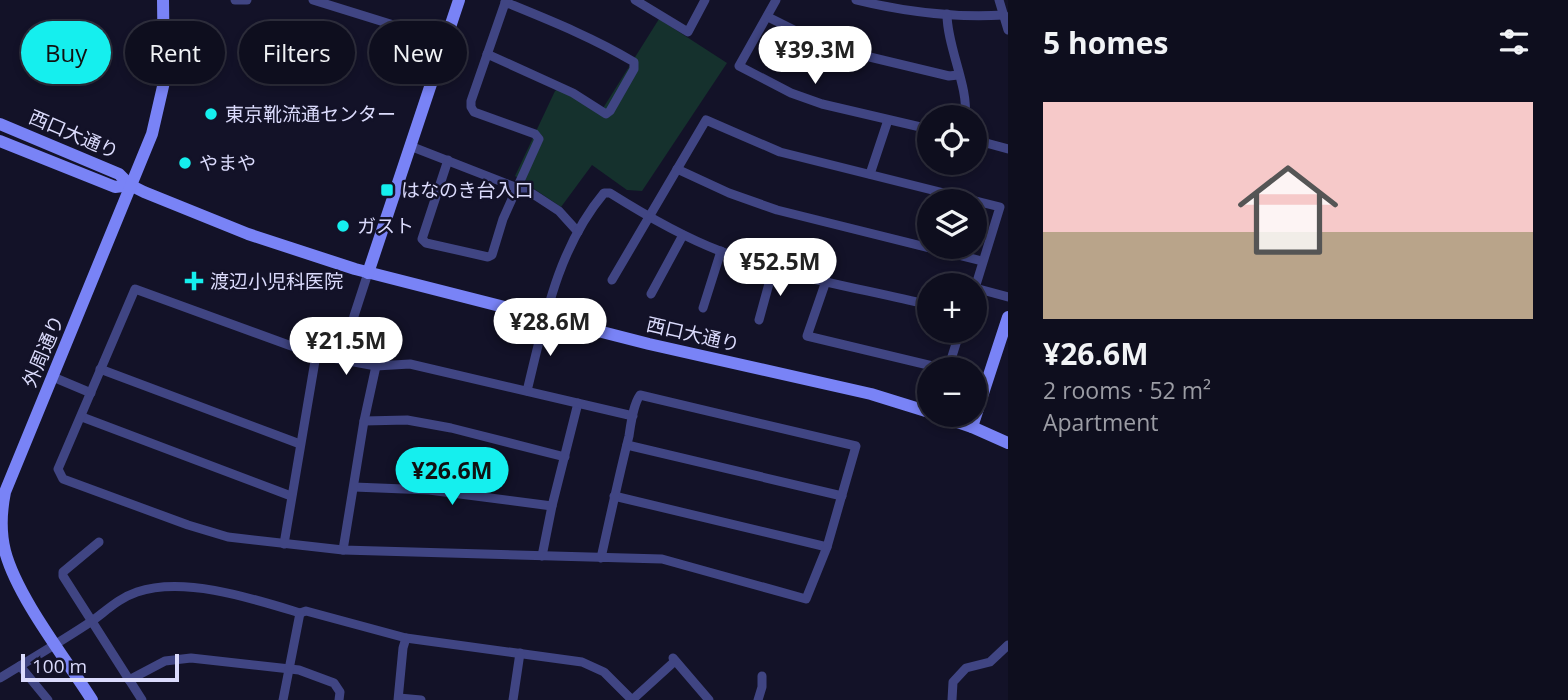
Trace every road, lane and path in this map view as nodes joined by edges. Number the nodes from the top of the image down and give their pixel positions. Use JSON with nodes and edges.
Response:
{"nodes":[{"id":1,"x":163,"y":0,"type":"edge"},
{"id":2,"x":235,"y":0,"type":"edge"},
{"id":3,"x":247,"y":0,"type":"edge"},
{"id":4,"x":313,"y":0,"type":"edge"},
{"id":5,"x":460,"y":0,"type":"edge"},
{"id":6,"x":635,"y":0,"type":"edge"},
{"id":7,"x":705,"y":0,"type":"edge"},
{"id":8,"x":776,"y":0,"type":"edge"},
{"id":9,"x":856,"y":0,"type":"edge"},
{"id":10,"x":999,"y":0,"type":"edge"},
{"id":11,"x":505,"y":1,"type":"edge"},
{"id":12,"x":947,"y":14,"type":"junction"},
{"id":13,"x":1004,"y":15,"type":"junction"},
{"id":14,"x":768,"y":18,"type":"junction"},
{"id":15,"x":381,"y":21,"type":"edge"},
{"id":16,"x":452,"y":21,"type":"edge"},
{"id":17,"x":1008,"y":30,"type":"edge"},
{"id":18,"x":487,"y":54,"type":"junction"},
{"id":19,"x":958,"y":75,"type":"junction"},
{"id":20,"x":431,"y":84,"type":"edge"},
{"id":21,"x":965,"y":105,"type":"edge"},
{"id":22,"x":888,"y":120,"type":"junction"},
{"id":23,"x":0,"y":124,"type":"edge"},
{"id":24,"x":917,"y":126,"type":"edge"},
{"id":25,"x":0,"y":141,"type":"edge"},
{"id":26,"x":987,"y":143,"type":"edge"},
{"id":27,"x":410,"y":146,"type":"junction"},
{"id":28,"x":1008,"y":149,"type":"edge"},
{"id":29,"x":448,"y":160,"type":"junction"},
{"id":30,"x":677,"y":169,"type":"junction"},
{"id":31,"x":870,"y":174,"type":"junction"},
{"id":32,"x":130,"y":185,"type":"junction"},
{"id":33,"x":517,"y":189,"type":"junction"},
{"id":34,"x":649,"y":218,"type":"junction"},
{"id":35,"x":578,"y":232,"type":"junction"},
{"id":36,"x":683,"y":235,"type":"junction"},
{"id":37,"x":720,"y":251,"type":"junction"},
{"id":38,"x":982,"y":261,"type":"junction"},
{"id":39,"x":774,"y":269,"type":"junction"},
{"id":40,"x":368,"y":273,"type":"junction"},
{"id":41,"x":612,"y":280,"type":"dead end"},
{"id":42,"x":825,"y":281,"type":"junction"},
{"id":43,"x":651,"y":294,"type":"dead end"},
{"id":44,"x":1008,"y":297,"type":"edge"},
{"id":45,"x":917,"y":302,"type":"edge"},
{"id":46,"x":703,"y":308,"type":"dead end"},
{"id":47,"x":545,"y":317,"type":"junction"},
{"id":48,"x":1008,"y":317,"type":"edge"},
{"id":49,"x":759,"y":320,"type":"dead end"},
{"id":50,"x":316,"y":355,"type":"junction"},
{"id":51,"x":344,"y":362,"type":"junction"},
{"id":52,"x":917,"y":362,"type":"edge"},
{"id":53,"x":376,"y":366,"type":"junction"},
{"id":54,"x":100,"y":369,"type":"junction"},
{"id":55,"x":53,"y":377,"type":"junction"},
{"id":56,"x":987,"y":381,"type":"edge"},
{"id":57,"x":527,"y":391,"type":"junction"},
{"id":58,"x":91,"y":393,"type":"junction"},
{"id":59,"x":578,"y":403,"type":"junction"},
{"id":60,"x":917,"y":408,"type":"edge"},
{"id":61,"x":82,"y":416,"type":"junction"},
{"id":62,"x":633,"y":416,"type":"junction"},
{"id":63,"x":364,"y":421,"type":"junction"},
{"id":64,"x":972,"y":427,"type":"edge"},
{"id":65,"x":1008,"y":443,"type":"edge"},
{"id":66,"x":300,"y":444,"type":"junction"},
{"id":67,"x":626,"y":444,"type":"junction"},
{"id":68,"x":565,"y":457,"type":"junction"},
{"id":69,"x":354,"y":487,"type":"junction"},
{"id":70,"x":290,"y":496,"type":"junction"},
{"id":71,"x":614,"y":496,"type":"junction"},
{"id":72,"x":842,"y":496,"type":"junction"},
{"id":73,"x":552,"y":506,"type":"junction"},
{"id":74,"x":99,"y":542,"type":"dead end"},
{"id":75,"x":284,"y":544,"type":"junction"},
{"id":76,"x":827,"y":547,"type":"junction"},
{"id":77,"x":343,"y":550,"type":"junction"},
{"id":78,"x":542,"y":556,"type":"junction"},
{"id":79,"x":601,"y":558,"type":"junction"},
{"id":80,"x":300,"y":613,"type":"junction"},
{"id":81,"x":92,"y":620,"type":"junction"},
{"id":82,"x":406,"y":638,"type":"junction"},
{"id":83,"x":56,"y":644,"type":"junction"},
{"id":84,"x":1008,"y":645,"type":"edge"},
{"id":85,"x":520,"y":653,"type":"junction"},
{"id":86,"x":20,"y":666,"type":"junction"},
{"id":87,"x":288,"y":670,"type":"junction"},
{"id":88,"x":762,"y":676,"type":"dead end"},
{"id":89,"x":0,"y":678,"type":"edge"},
{"id":90,"x":129,"y":680,"type":"junction"},
{"id":91,"x":398,"y":699,"type":"edge"},
{"id":92,"x":48,"y":700,"type":"edge"},
{"id":93,"x":92,"y":700,"type":"edge"},
{"id":94,"x":142,"y":700,"type":"edge"},
{"id":95,"x":283,"y":700,"type":"edge"},
{"id":96,"x":339,"y":700,"type":"edge"},
{"id":97,"x":421,"y":700,"type":"edge"},
{"id":98,"x":513,"y":700,"type":"edge"},
{"id":99,"x":632,"y":700,"type":"edge"},
{"id":100,"x":709,"y":700,"type":"edge"},
{"id":101,"x":758,"y":700,"type":"edge"},
{"id":102,"x":952,"y":700,"type":"edge"}],
"edges":[{"from":1,"to":32,"type":"street","name":"外周通り"},
{"from":2,"to":3,"type":"street"},
{"from":4,"to":15,"type":"street"},
{"from":5,"to":16,"type":"street"},
{"from":6,"to":7,"type":"street"},
{"from":8,"to":14,"type":"street"},
{"from":9,"to":12,"type":"street"},
{"from":10,"to":13,"type":"street"},
{"from":11,"to":18,"type":"street"},
{"from":11,"to":18,"type":"street"},
{"from":12,"to":13,"type":"street"},
{"from":12,"to":19,"type":"street"},
{"from":13,"to":17,"type":"street"},
{"from":14,"to":19,"type":"street"},
{"from":14,"to":22,"type":"street"},
{"from":18,"to":33,"type":"street"},
{"from":19,"to":21,"type":"street"},
{"from":20,"to":27,"type":"street"},
{"from":22,"to":24,"type":"street"},
{"from":22,"to":31,"type":"street"},
{"from":23,"to":32,"type":"street","name":"西口大通り"},
{"from":25,"to":32,"type":"street","name":"西口大通り"},
{"from":26,"to":28,"type":"street"},
{"from":27,"to":29,"type":"street"},
{"from":27,"to":40,"type":"street"},
{"from":29,"to":33,"type":"street"},
{"from":29,"to":33,"type":"street"},
{"from":30,"to":31,"type":"street"},
{"from":30,"to":34,"type":"street"},
{"from":30,"to":38,"type":"street"},
{"from":31,"to":38,"type":"street"},
{"from":32,"to":40,"type":"street","name":"西口大通り"},
{"from":32,"to":55,"type":"street","name":"外周通り"},
{"from":33,"to":35,"type":"street"},
{"from":34,"to":35,"type":"street"},
{"from":34,"to":36,"type":"street"},
{"from":34,"to":41,"type":"street"},
{"from":35,"to":47,"type":"street"},
{"from":36,"to":37,"type":"street"},
{"from":36,"to":43,"type":"street"},
{"from":37,"to":39,"type":"street"},
{"from":37,"to":46,"type":"street"},
{"from":38,"to":44,"type":"street"},
{"from":39,"to":42,"type":"street"},
{"from":39,"to":49,"type":"street"},
{"from":40,"to":47,"type":"street","name":"西口大通り"},
{"from":40,"to":51,"type":"street"},
{"from":42,"to":45,"type":"street"},
{"from":42,"to":52,"type":"street"},
{"from":47,"to":57,"type":"street"},
{"from":47,"to":60,"type":"street","name":"西口大通り"},
{"from":48,"to":56,"type":"street"},
{"from":50,"to":51,"type":"street"},
{"from":50,"to":54,"type":"street"},
{"from":50,"to":66,"type":"street"},
{"from":51,"to":53,"type":"street"},
{"from":53,"to":57,"type":"street"},
{"from":53,"to":63,"type":"street"},
{"from":54,"to":58,"type":"street"},
{"from":54,"to":66,"type":"street"},
{"from":55,"to":58,"type":"street"},
{"from":55,"to":83,"type":"street","name":"外周通り"},
{"from":57,"to":59,"type":"street"},
{"from":58,"to":61,"type":"street"},
{"from":59,"to":62,"type":"street"},
{"from":59,"to":68,"type":"street"},
{"from":61,"to":70,"type":"street"},
{"from":61,"to":75,"type":"street"},
{"from":62,"to":67,"type":"street"},
{"from":62,"to":72,"type":"street"},
{"from":63,"to":68,"type":"street"},
{"from":63,"to":69,"type":"street"},
{"from":64,"to":65,"type":"street"},
{"from":66,"to":70,"type":"street"},
{"from":67,"to":71,"type":"street"},
{"from":67,"to":72,"type":"street"},
{"from":68,"to":73,"type":"street"},
{"from":69,"to":73,"type":"street"},
{"from":69,"to":77,"type":"street"},
{"from":70,"to":75,"type":"street"},
{"from":71,"to":76,"type":"street"},
{"from":71,"to":79,"type":"street"},
{"from":72,"to":76,"type":"street"},
{"from":73,"to":78,"type":"street"},
{"from":74,"to":81,"type":"street"},
{"from":75,"to":77,"type":"street"},
{"from":76,"to":79,"type":"street"},
{"from":77,"to":78,"type":"street"},
{"from":78,"to":79,"type":"street"},
{"from":80,"to":81,"type":"street"},
{"from":80,"to":82,"type":"street"},
{"from":80,"to":87,"type":"street"},
{"from":81,"to":83,"type":"street"},
{"from":81,"to":90,"type":"street"},
{"from":82,"to":85,"type":"street"},
{"from":82,"to":91,"type":"street"},
{"from":83,"to":86,"type":"street"},
{"from":83,"to":93,"type":"street","name":"外周通り"},
{"from":84,"to":102,"type":"street"},
{"from":85,"to":98,"type":"street"},
{"from":85,"to":99,"type":"street"},
{"from":86,"to":89,"type":"street"},
{"from":86,"to":92,"type":"street"},
{"from":87,"to":90,"type":"street"},
{"from":87,"to":95,"type":"street"},
{"from":87,"to":96,"type":"street"},
{"from":88,"to":101,"type":"street"},
{"from":90,"to":94,"type":"street"},
{"from":91,"to":97,"type":"street"},
{"from":99,"to":100,"type":"street"}]}
